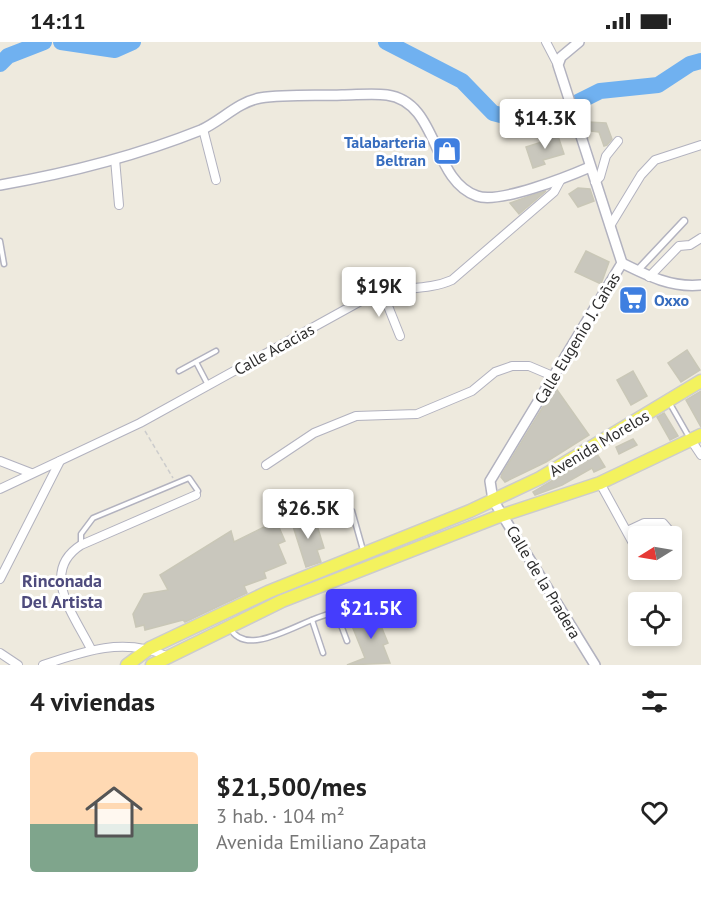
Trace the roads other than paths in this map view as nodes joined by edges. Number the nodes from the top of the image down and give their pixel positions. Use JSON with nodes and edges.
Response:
{"nodes":[{"id":1,"x":546,"y":42,"type":"edge"},
{"id":2,"x":579,"y":42,"type":"edge"},
{"id":3,"x":558,"y":65,"type":"junction"},
{"id":4,"x":203,"y":129,"type":"junction"},
{"id":5,"x":618,"y":141,"type":"dead end"},
{"id":6,"x":701,"y":145,"type":"edge"},
{"id":7,"x":115,"y":159,"type":"junction"},
{"id":8,"x":590,"y":167,"type":"junction"},
{"id":9,"x":561,"y":179,"type":"junction"},
{"id":10,"x":216,"y":180,"type":"dead end"},
{"id":11,"x":595,"y":182,"type":"junction"},
{"id":12,"x":0,"y":185,"type":"edge"},
{"id":13,"x":119,"y":205,"type":"dead end"},
{"id":14,"x":684,"y":221,"type":"dead end"},
{"id":15,"x":610,"y":226,"type":"junction"},
{"id":16,"x":701,"y":238,"type":"edge"},
{"id":17,"x":0,"y":241,"type":"edge"},
{"id":18,"x":622,"y":263,"type":"junction"},
{"id":19,"x":4,"y":264,"type":"dead end"},
{"id":20,"x":637,"y":271,"type":"junction"},
{"id":21,"x":648,"y":277,"type":"junction"},
{"id":22,"x":701,"y":285,"type":"edge"},
{"id":23,"x":382,"y":291,"type":"junction"},
{"id":24,"x":400,"y":336,"type":"dead end"},
{"id":25,"x":216,"y":351,"type":"dead end"},
{"id":26,"x":196,"y":362,"type":"junction"},
{"id":27,"x":179,"y":371,"type":"dead end"},
{"id":28,"x":555,"y":377,"type":"junction"},
{"id":29,"x":701,"y":381,"type":"edge"},
{"id":30,"x":208,"y":385,"type":"junction"},
{"id":31,"x":669,"y":401,"type":"junction"},
{"id":32,"x":696,"y":438,"type":"edge"},
{"id":33,"x":701,"y":455,"type":"edge"},
{"id":34,"x":60,"y":460,"type":"junction"},
{"id":35,"x":0,"y":461,"type":"edge"},
{"id":36,"x":266,"y":465,"type":"dead end"},
{"id":37,"x":31,"y":473,"type":"junction"},
{"id":38,"x":600,"y":483,"type":"junction"},
{"id":39,"x":0,"y":489,"type":"edge"},
{"id":40,"x":196,"y":495,"type":"joint"},
{"id":41,"x":493,"y":500,"type":"junction"},
{"id":42,"x":352,"y":511,"type":"dead end"},
{"id":43,"x":503,"y":515,"type":"junction"},
{"id":44,"x":639,"y":526,"type":"edge"},
{"id":45,"x":666,"y":526,"type":"edge"},
{"id":46,"x":627,"y":531,"type":"edge"},
{"id":47,"x":81,"y":545,"type":"junction"},
{"id":48,"x":364,"y":554,"type":"junction"},
{"id":49,"x":0,"y":579,"type":"edge"},
{"id":50,"x":223,"y":614,"type":"junction"},
{"id":51,"x":312,"y":620,"type":"junction"},
{"id":52,"x":229,"y":626,"type":"junction"},
{"id":53,"x":347,"y":641,"type":"dead end"},
{"id":54,"x":150,"y":648,"type":"junction"},
{"id":55,"x":91,"y":649,"type":"junction"},
{"id":56,"x":0,"y":653,"type":"edge"},
{"id":57,"x":323,"y":653,"type":"dead end"},
{"id":58,"x":166,"y":656,"type":"junction"},
{"id":59,"x":18,"y":665,"type":"edge"},
{"id":60,"x":43,"y":665,"type":"edge"},
{"id":61,"x":127,"y":665,"type":"edge"},
{"id":62,"x":152,"y":665,"type":"edge"},
{"id":63,"x":595,"y":665,"type":"edge"}],
"edges":[{"from":1,"to":3,"type":"street"},
{"from":2,"to":3,"type":"street"},
{"from":3,"to":8,"type":"street","name":"Calle Eugenio J. Cañas"},
{"from":4,"to":7,"type":"street"},
{"from":4,"to":9,"type":"street"},
{"from":4,"to":10,"type":"street"},
{"from":5,"to":11,"type":"street"},
{"from":6,"to":15,"type":"street"},
{"from":7,"to":12,"type":"street"},
{"from":7,"to":13,"type":"street"},
{"from":8,"to":9,"type":"street"},
{"from":8,"to":11,"type":"street","name":"Calle Eugenio J. Cañas"},
{"from":9,"to":23,"type":"street","name":"Calle Acacias"},
{"from":11,"to":15,"type":"street","name":"Calle Eugenio J. Cañas"},
{"from":14,"to":20,"type":"street"},
{"from":15,"to":18,"type":"street","name":"Calle Eugenio J. Cañas"},
{"from":16,"to":21,"type":"street"},
{"from":17,"to":19,"type":"lane"},
{"from":18,"to":20,"type":"street"},
{"from":18,"to":28,"type":"street","name":"Calle Eugenio J. Cañas"},
{"from":20,"to":21,"type":"street"},
{"from":21,"to":22,"type":"street"},
{"from":23,"to":24,"type":"street"},
{"from":23,"to":30,"type":"street","name":"Calle Acacias"},
{"from":25,"to":26,"type":"lane"},
{"from":26,"to":27,"type":"lane"},
{"from":26,"to":30,"type":"lane"},
{"from":28,"to":36,"type":"street"},
{"from":28,"to":41,"type":"street","name":"Calle Eugenio J. Cañas"},
{"from":29,"to":31,"type":"main road","name":"Avenida Morelos"},
{"from":30,"to":34,"type":"street","name":"Calle Acacias"},
{"from":31,"to":32,"type":"lane"},
{"from":31,"to":41,"type":"main road","name":"Avenida Morelos"},
{"from":32,"to":33,"type":"street"},
{"from":32,"to":38,"type":"main road"},
{"from":34,"to":37,"type":"street","name":"Calle Acacias"},
{"from":34,"to":49,"type":"street"},
{"from":35,"to":37,"type":"street"},
{"from":37,"to":39,"type":"street","name":"Calle Acacias"},
{"from":38,"to":43,"type":"main road"},
{"from":38,"to":46,"type":"street"},
{"from":40,"to":47,"type":"street"},
{"from":40,"to":47,"type":"lane"},
{"from":41,"to":43,"type":"street","name":"Calle de la Pradera"},
{"from":41,"to":48,"type":"main road","name":"Avenida Morelos"},
{"from":42,"to":48,"type":"lane"},
{"from":43,"to":52,"type":"main road"},
{"from":43,"to":63,"type":"street","name":"Calle de la Pradera"},
{"from":44,"to":45,"type":"street"},
{"from":47,"to":55,"type":"street"},
{"from":48,"to":50,"type":"main road","name":"Avenida Morelos"},
{"from":50,"to":52,"type":"lane"},
{"from":50,"to":54,"type":"main road","name":"Avenida Morelos"},
{"from":51,"to":52,"type":"lane"},
{"from":51,"to":53,"type":"lane"},
{"from":51,"to":57,"type":"lane"},
{"from":52,"to":58,"type":"main road"},
{"from":54,"to":55,"type":"street"},
{"from":54,"to":58,"type":"street"},
{"from":54,"to":61,"type":"main road","name":"Avenida Morelos"},
{"from":55,"to":60,"type":"street"},
{"from":56,"to":59,"type":"street"},
{"from":58,"to":62,"type":"main road"}]}
